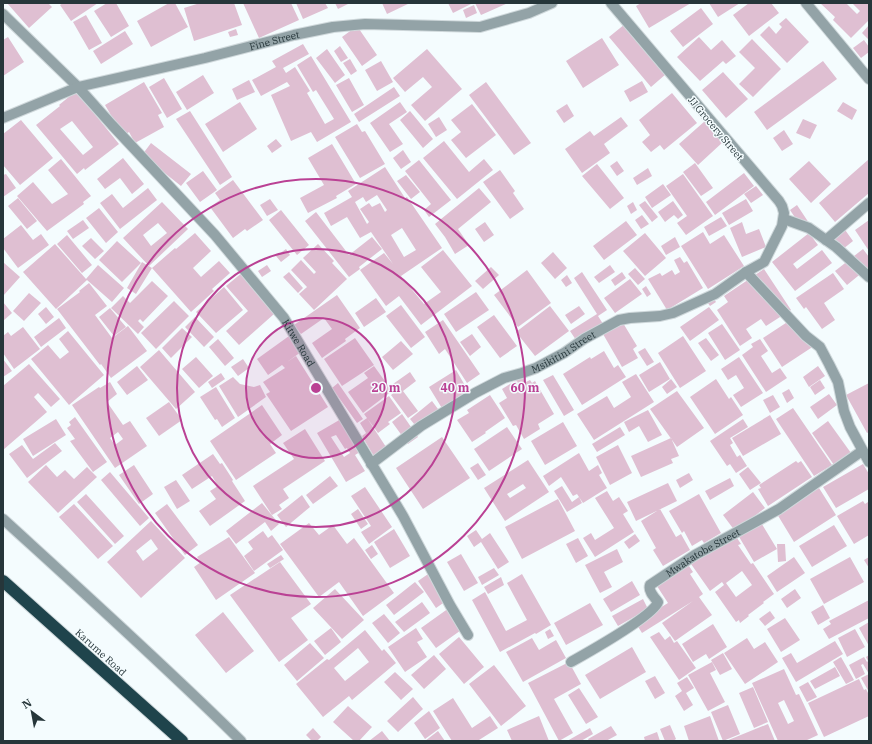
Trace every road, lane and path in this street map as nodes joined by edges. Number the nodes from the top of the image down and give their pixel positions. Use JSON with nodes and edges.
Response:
{"nodes":[{"id":1,"x":552,"y":3,"type":"edge"},
{"id":2,"x":611,"y":3,"type":"edge"},
{"id":3,"x":806,"y":3,"type":"edge"},
{"id":4,"x":3,"y":14,"type":"edge"},
{"id":5,"x":869,"y":79,"type":"edge"},
{"id":6,"x":78,"y":87,"type":"junction"},
{"id":7,"x":3,"y":118,"type":"edge"},
{"id":8,"x":869,"y":203,"type":"edge"},
{"id":9,"x":784,"y":219,"type":"junction"},
{"id":10,"x":826,"y":240,"type":"junction"},
{"id":11,"x":746,"y":272,"type":"junction"},
{"id":12,"x":869,"y":277,"type":"edge"},
{"id":13,"x":862,"y":452,"type":"junction"},
{"id":14,"x":869,"y":462,"type":"edge"},
{"id":15,"x":371,"y":464,"type":"junction"},
{"id":16,"x":3,"y":519,"type":"edge"},
{"id":17,"x":3,"y":581,"type":"edge"},
{"id":18,"x":468,"y":634,"type":"dead end"},
{"id":19,"x":571,"y":662,"type":"dead end"},
{"id":20,"x":182,"y":741,"type":"edge"},
{"id":21,"x":241,"y":741,"type":"edge"}],
"edges":[{"from":1,"to":6,"type":"street","name":"Fine Street"},
{"from":2,"to":9,"type":"street","name":"JJ Grocery Street"},
{"from":3,"to":5,"type":"street"},
{"from":4,"to":6,"type":"street","name":"Kitwe Road"},
{"from":6,"to":7,"type":"street","name":"Fine Street"},
{"from":6,"to":15,"type":"street","name":"Kitwe Road"},
{"from":8,"to":10,"type":"street"},
{"from":9,"to":10,"type":"street"},
{"from":9,"to":11,"type":"street","name":"Msikitini Street"},
{"from":10,"to":12,"type":"street"},
{"from":11,"to":13,"type":"street"},
{"from":11,"to":15,"type":"street","name":"Msikitini Street"},
{"from":13,"to":14,"type":"street"},
{"from":13,"to":19,"type":"street","name":"Mwakatobe Street"},
{"from":15,"to":18,"type":"street","name":"Kitwe Road"},
{"from":16,"to":21,"type":"street"},
{"from":17,"to":20,"type":"highway","name":"Karume Road"}]}
